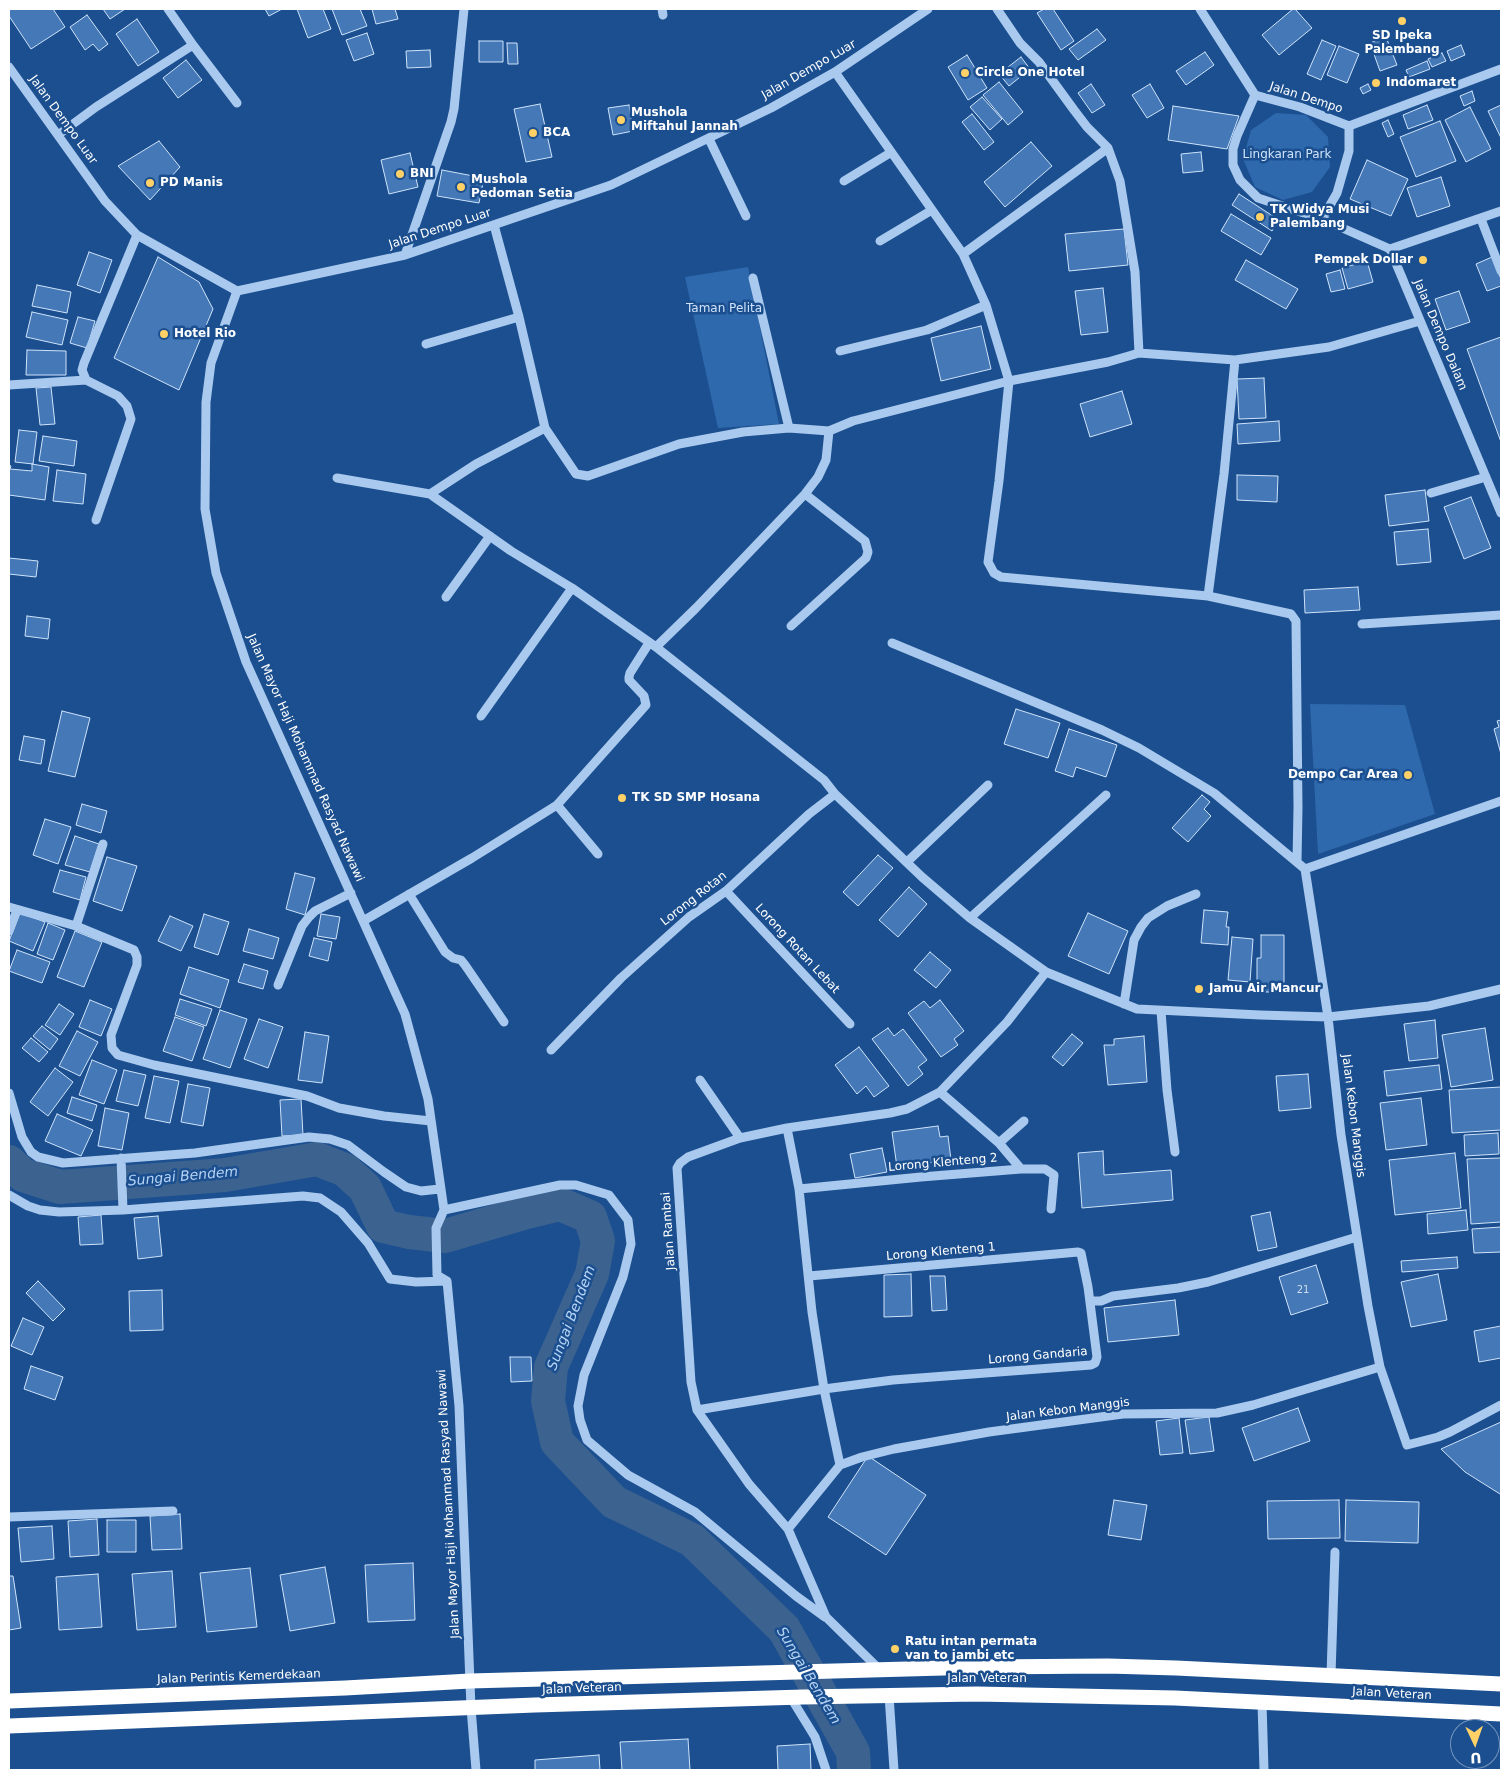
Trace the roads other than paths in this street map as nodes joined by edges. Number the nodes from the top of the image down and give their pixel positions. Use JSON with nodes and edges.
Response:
{"nodes":[{"id":1,"x":168,"y":9,"type":"edge"},
{"id":2,"x":464,"y":9,"type":"edge"},
{"id":3,"x":928,"y":9,"type":"edge"},
{"id":4,"x":998,"y":9,"type":"edge"},
{"id":5,"x":1200,"y":9,"type":"edge"},
{"id":6,"x":192,"y":45,"type":"junction"},
{"id":7,"x":9,"y":67,"type":"edge"},
{"id":8,"x":1501,"y":69,"type":"edge"},
{"id":9,"x":835,"y":72,"type":"junction"},
{"id":10,"x":1255,"y":95,"type":"junction"},
{"id":11,"x":237,"y":103,"type":"dead end"},
{"id":12,"x":1349,"y":126,"type":"junction"},
{"id":13,"x":58,"y":135,"type":"junction"},
{"id":14,"x":709,"y":139,"type":"junction"},
{"id":15,"x":1108,"y":148,"type":"junction"},
{"id":16,"x":890,"y":153,"type":"junction"},
{"id":17,"x":844,"y":181,"type":"dead end"},
{"id":18,"x":932,"y":210,"type":"junction"},
{"id":19,"x":1501,"y":211,"type":"edge"},
{"id":20,"x":746,"y":216,"type":"dead end"},
{"id":21,"x":1322,"y":219,"type":"junction"},
{"id":22,"x":1481,"y":219,"type":"junction"},
{"id":23,"x":494,"y":225,"type":"junction"},
{"id":24,"x":137,"y":235,"type":"junction"},
{"id":25,"x":880,"y":241,"type":"dead end"},
{"id":26,"x":1390,"y":249,"type":"junction"},
{"id":27,"x":963,"y":254,"type":"junction"},
{"id":28,"x":405,"y":255,"type":"junction"},
{"id":29,"x":1501,"y":271,"type":"edge"},
{"id":30,"x":752,"y":278,"type":"dead end"},
{"id":31,"x":237,"y":291,"type":"junction"},
{"id":32,"x":986,"y":305,"type":"junction"},
{"id":33,"x":519,"y":317,"type":"junction"},
{"id":34,"x":1420,"y":321,"type":"junction"},
{"id":35,"x":426,"y":344,"type":"dead end"},
{"id":36,"x":840,"y":351,"type":"dead end"},
{"id":37,"x":1139,"y":353,"type":"junction"},
{"id":38,"x":1235,"y":360,"type":"junction"},
{"id":39,"x":86,"y":380,"type":"junction"},
{"id":40,"x":1009,"y":381,"type":"junction"},
{"id":41,"x":9,"y":385,"type":"edge"},
{"id":42,"x":545,"y":428,"type":"junction"},
{"id":43,"x":789,"y":428,"type":"junction"},
{"id":44,"x":829,"y":431,"type":"junction"},
{"id":45,"x":1486,"y":477,"type":"junction"},
{"id":46,"x":337,"y":478,"type":"dead end"},
{"id":47,"x":1431,"y":493,"type":"dead end"},
{"id":48,"x":430,"y":494,"type":"junction"},
{"id":49,"x":805,"y":494,"type":"junction"},
{"id":50,"x":1501,"y":513,"type":"edge"},
{"id":51,"x":96,"y":520,"type":"dead end"},
{"id":52,"x":490,"y":536,"type":"junction"},
{"id":53,"x":572,"y":588,"type":"junction"},
{"id":54,"x":1208,"y":596,"type":"junction"},
{"id":55,"x":446,"y":597,"type":"dead end"},
{"id":56,"x":1501,"y":615,"type":"edge"},
{"id":57,"x":1362,"y":624,"type":"dead end"},
{"id":58,"x":791,"y":626,"type":"dead end"},
{"id":59,"x":892,"y":643,"type":"dead end"},
{"id":60,"x":653,"y":645,"type":"junction"},
{"id":61,"x":481,"y":716,"type":"dead end"},
{"id":62,"x":988,"y":785,"type":"dead end"},
{"id":63,"x":835,"y":794,"type":"junction"},
{"id":64,"x":1106,"y":795,"type":"dead end"},
{"id":65,"x":1501,"y":801,"type":"edge"},
{"id":66,"x":557,"y":805,"type":"junction"},
{"id":67,"x":104,"y":844,"type":"dead end"},
{"id":68,"x":598,"y":854,"type":"dead end"},
{"id":69,"x":907,"y":862,"type":"junction"},
{"id":70,"x":1297,"y":862,"type":"junction"},
{"id":71,"x":1306,"y":869,"type":"junction"},
{"id":72,"x":726,"y":891,"type":"junction"},
{"id":73,"x":351,"y":893,"type":"junction"},
{"id":74,"x":409,"y":894,"type":"junction"},
{"id":75,"x":1196,"y":894,"type":"dead end"},
{"id":76,"x":13,"y":908,"type":"edge"},
{"id":77,"x":970,"y":918,"type":"junction"},
{"id":78,"x":363,"y":921,"type":"junction"},
{"id":79,"x":76,"y":926,"type":"junction"},
{"id":80,"x":9,"y":931,"type":"edge"},
{"id":81,"x":1046,"y":972,"type":"junction"},
{"id":82,"x":278,"y":985,"type":"dead end"},
{"id":83,"x":1501,"y":989,"type":"edge"},
{"id":84,"x":1124,"y":1004,"type":"junction"},
{"id":85,"x":1161,"y":1011,"type":"junction"},
{"id":86,"x":1328,"y":1017,"type":"junction"},
{"id":87,"x":504,"y":1022,"type":"dead end"},
{"id":88,"x":850,"y":1024,"type":"dead end"},
{"id":89,"x":551,"y":1050,"type":"dead end"},
{"id":90,"x":700,"y":1080,"type":"dead end"},
{"id":91,"x":940,"y":1092,"type":"junction"},
{"id":92,"x":9,"y":1093,"type":"edge"},
{"id":93,"x":431,"y":1120,"type":"junction"},
{"id":94,"x":1024,"y":1121,"type":"dead end"},
{"id":95,"x":787,"y":1128,"type":"junction"},
{"id":96,"x":740,"y":1138,"type":"junction"},
{"id":97,"x":999,"y":1143,"type":"junction"},
{"id":98,"x":1175,"y":1152,"type":"dead end"},
{"id":99,"x":122,"y":1163,"type":"junction"},
{"id":100,"x":1021,"y":1169,"type":"junction"},
{"id":101,"x":440,"y":1190,"type":"junction"},
{"id":102,"x":799,"y":1190,"type":"junction"},
{"id":103,"x":9,"y":1194,"type":"edge"},
{"id":104,"x":1051,"y":1209,"type":"dead end"},
{"id":105,"x":123,"y":1210,"type":"junction"},
{"id":106,"x":444,"y":1210,"type":"junction"},
{"id":107,"x":1357,"y":1237,"type":"junction"},
{"id":108,"x":809,"y":1276,"type":"junction"},
{"id":109,"x":447,"y":1281,"type":"junction"},
{"id":110,"x":1090,"y":1301,"type":"junction"},
{"id":111,"x":1380,"y":1366,"type":"junction"},
{"id":112,"x":824,"y":1389,"type":"junction"},
{"id":113,"x":1501,"y":1405,"type":"edge"},
{"id":114,"x":697,"y":1410,"type":"junction"},
{"id":115,"x":840,"y":1465,"type":"junction"},
{"id":116,"x":173,"y":1511,"type":"dead end"},
{"id":117,"x":9,"y":1517,"type":"edge"},
{"id":118,"x":788,"y":1529,"type":"junction"},
{"id":119,"x":1335,"y":1552,"type":"dead end"},
{"id":120,"x":826,"y":1617,"type":"junction"},
{"id":121,"x":878,"y":1669,"type":"junction"},
{"id":122,"x":1331,"y":1675,"type":"junction"},
{"id":123,"x":470,"y":1681,"type":"junction"},
{"id":124,"x":1501,"y":1684,"type":"edge"},
{"id":125,"x":889,"y":1695,"type":"junction"},
{"id":126,"x":797,"y":1697,"type":"junction"},
{"id":127,"x":9,"y":1701,"type":"edge"},
{"id":128,"x":1262,"y":1703,"type":"junction"},
{"id":129,"x":472,"y":1708,"type":"junction"},
{"id":130,"x":1501,"y":1714,"type":"edge"},
{"id":131,"x":9,"y":1726,"type":"edge"},
{"id":132,"x":476,"y":1770,"type":"edge"},
{"id":133,"x":826,"y":1770,"type":"edge"},
{"id":134,"x":894,"y":1770,"type":"edge"},
{"id":135,"x":1264,"y":1770,"type":"edge"}],
"edges":[{"from":1,"to":6,"type":"street"},
{"from":2,"to":28,"type":"street"},
{"from":3,"to":9,"type":"street","name":"Jalan Dempo Luar"},
{"from":4,"to":15,"type":"street"},
{"from":5,"to":10,"type":"street","name":"Jalan Dempo"},
{"from":6,"to":11,"type":"street"},
{"from":6,"to":13,"type":"street"},
{"from":7,"to":13,"type":"street","name":"Jalan Dempo Luar"},
{"from":8,"to":12,"type":"street","name":"Jalan Dempo"},
{"from":9,"to":14,"type":"street","name":"Jalan Dempo Luar"},
{"from":9,"to":16,"type":"street"},
{"from":10,"to":12,"type":"street","name":"Jalan Dempo"},
{"from":10,"to":21,"type":"street"},
{"from":12,"to":21,"type":"street"},
{"from":13,"to":24,"type":"street","name":"Jalan Dempo Luar"},
{"from":14,"to":20,"type":"street"},
{"from":14,"to":23,"type":"street","name":"Jalan Dempo Luar"},
{"from":15,"to":27,"type":"street"},
{"from":15,"to":37,"type":"street"},
{"from":16,"to":17,"type":"street"},
{"from":16,"to":18,"type":"street"},
{"from":18,"to":25,"type":"street"},
{"from":18,"to":27,"type":"street"},
{"from":19,"to":22,"type":"street"},
{"from":21,"to":26,"type":"street"},
{"from":22,"to":26,"type":"street"},
{"from":22,"to":29,"type":"street"},
{"from":23,"to":28,"type":"street","name":"Jalan Dempo Luar"},
{"from":23,"to":33,"type":"street"},
{"from":24,"to":31,"type":"street","name":"Jalan Dempo Luar"},
{"from":24,"to":39,"type":"street"},
{"from":26,"to":34,"type":"street","name":"Jalan Dempo Dalam"},
{"from":27,"to":32,"type":"street"},
{"from":28,"to":31,"type":"street","name":"Jalan Dempo Luar"},
{"from":30,"to":43,"type":"street"},
{"from":31,"to":73,"type":"street","name":"Jalan Mayor Haji Mohammad Rasyad Nawawi"},
{"from":32,"to":36,"type":"street"},
{"from":32,"to":40,"type":"street"},
{"from":33,"to":35,"type":"street"},
{"from":33,"to":42,"type":"street"},
{"from":34,"to":38,"type":"street"},
{"from":34,"to":45,"type":"street","name":"Jalan Dempo Dalam"},
{"from":37,"to":38,"type":"street"},
{"from":37,"to":40,"type":"street"},
{"from":38,"to":54,"type":"street"},
{"from":39,"to":41,"type":"street"},
{"from":39,"to":51,"type":"street"},
{"from":40,"to":44,"type":"street"},
{"from":40,"to":54,"type":"street"},
{"from":42,"to":43,"type":"street"},
{"from":42,"to":48,"type":"street"},
{"from":43,"to":44,"type":"street"},
{"from":44,"to":49,"type":"street"},
{"from":45,"to":47,"type":"street"},
{"from":45,"to":50,"type":"street","name":"Jalan Dempo Dalam"},
{"from":46,"to":48,"type":"street"},
{"from":48,"to":52,"type":"street"},
{"from":49,"to":58,"type":"street"},
{"from":49,"to":60,"type":"street"},
{"from":52,"to":53,"type":"street"},
{"from":52,"to":55,"type":"street"},
{"from":53,"to":60,"type":"street"},
{"from":53,"to":61,"type":"street"},
{"from":54,"to":70,"type":"street"},
{"from":56,"to":57,"type":"street"},
{"from":59,"to":70,"type":"street"},
{"from":60,"to":63,"type":"street"},
{"from":60,"to":66,"type":"street"},
{"from":62,"to":69,"type":"street"},
{"from":63,"to":69,"type":"street"},
{"from":63,"to":72,"type":"street","name":"Lorong Rotan"},
{"from":64,"to":77,"type":"street"},
{"from":65,"to":71,"type":"street"},
{"from":66,"to":68,"type":"street"},
{"from":66,"to":74,"type":"street"},
{"from":67,"to":79,"type":"street"},
{"from":69,"to":77,"type":"street"},
{"from":70,"to":71,"type":"street"},
{"from":71,"to":86,"type":"street","name":"Jalan Kebon Manggis"},
{"from":72,"to":88,"type":"street","name":"Lorong Rotan Lebat"},
{"from":72,"to":89,"type":"street","name":"Lorong Rotan"},
{"from":73,"to":78,"type":"street","name":"Jalan Mayor Haji Mohammad Rasyad Nawawi"},
{"from":73,"to":82,"type":"street"},
{"from":74,"to":78,"type":"street"},
{"from":74,"to":87,"type":"street"},
{"from":75,"to":84,"type":"street"},
{"from":76,"to":79,"type":"street"},
{"from":76,"to":80,"type":"street"},
{"from":77,"to":81,"type":"street"},
{"from":78,"to":93,"type":"street","name":"Jalan Mayor Haji Mohammad Rasyad Nawawi"},
{"from":79,"to":93,"type":"street"},
{"from":81,"to":84,"type":"street"},
{"from":81,"to":91,"type":"street","name":"Jalan Rambai"},
{"from":83,"to":86,"type":"street"},
{"from":84,"to":85,"type":"street"},
{"from":85,"to":86,"type":"street"},
{"from":85,"to":98,"type":"street"},
{"from":86,"to":107,"type":"street","name":"Jalan Kebon Manggis"},
{"from":90,"to":96,"type":"street"},
{"from":91,"to":95,"type":"street","name":"Jalan Rambai"},
{"from":91,"to":97,"type":"street"},
{"from":92,"to":99,"type":"street"},
{"from":93,"to":101,"type":"street","name":"Jalan Mayor Haji Mohammad Rasyad Nawawi"},
{"from":94,"to":97,"type":"street"},
{"from":95,"to":96,"type":"street","name":"Jalan Rambai"},
{"from":95,"to":102,"type":"street"},
{"from":96,"to":114,"type":"street","name":"Jalan Rambai"},
{"from":97,"to":100,"type":"street"},
{"from":99,"to":101,"type":"street"},
{"from":99,"to":105,"type":"street"},
{"from":100,"to":102,"type":"street","name":"Lorong Klenteng 2"},
{"from":100,"to":104,"type":"street","name":"Lorong Klenteng 2"},
{"from":101,"to":106,"type":"street","name":"Jalan Mayor Haji Mohammad Rasyad Nawawi"},
{"from":102,"to":108,"type":"street"},
{"from":103,"to":105,"type":"street"},
{"from":105,"to":109,"type":"street"},
{"from":106,"to":109,"type":"street"},
{"from":106,"to":120,"type":"street"},
{"from":107,"to":110,"type":"street"},
{"from":107,"to":111,"type":"street","name":"Jalan Kebon Manggis"},
{"from":108,"to":110,"type":"street","name":"Lorong Klenteng 1"},
{"from":108,"to":112,"type":"street"},
{"from":109,"to":123,"type":"street","name":"Jalan Mayor Haji Mohammad Rasyad Nawawi"},
{"from":110,"to":112,"type":"street","name":"Lorong Gandaria"},
{"from":111,"to":113,"type":"street","name":"Jalan Kebon Manggis"},
{"from":111,"to":115,"type":"street","name":"Jalan Kebon Manggis"},
{"from":112,"to":114,"type":"street"},
{"from":112,"to":115,"type":"street"},
{"from":114,"to":118,"type":"street","name":"Jalan Rambai"},
{"from":115,"to":118,"type":"street"},
{"from":116,"to":117,"type":"street"},
{"from":118,"to":120,"type":"street","name":"Jalan Rambai"},
{"from":119,"to":122,"type":"street"},
{"from":120,"to":121,"type":"street","name":"Jalan Rambai"},
{"from":121,"to":122,"type":"highway","name":"Jalan Veteran"},
{"from":121,"to":123,"type":"highway","name":"Jalan Veteran"},
{"from":122,"to":124,"type":"highway","name":"Jalan Veteran"},
{"from":123,"to":127,"type":"highway","name":"Jalan Perintis Kemerdekaan"},
{"from":123,"to":129,"type":"street","name":"Jalan Mayor Haji Mohammad Rasyad Nawawi"},
{"from":125,"to":126,"type":"highway","name":"Jalan Veteran"},
{"from":125,"to":128,"type":"highway","name":"Jalan Veteran"},
{"from":125,"to":134,"type":"street"},
{"from":126,"to":129,"type":"highway","name":"Jalan Veteran"},
{"from":126,"to":133,"type":"street"},
{"from":128,"to":130,"type":"highway","name":"Jalan Veteran"},
{"from":128,"to":135,"type":"street"},
{"from":129,"to":131,"type":"highway","name":"Jalan Veteran"},
{"from":129,"to":132,"type":"street","name":"Jalan Mayor Haji Mohammad Rasyad Nawawi"}]}
